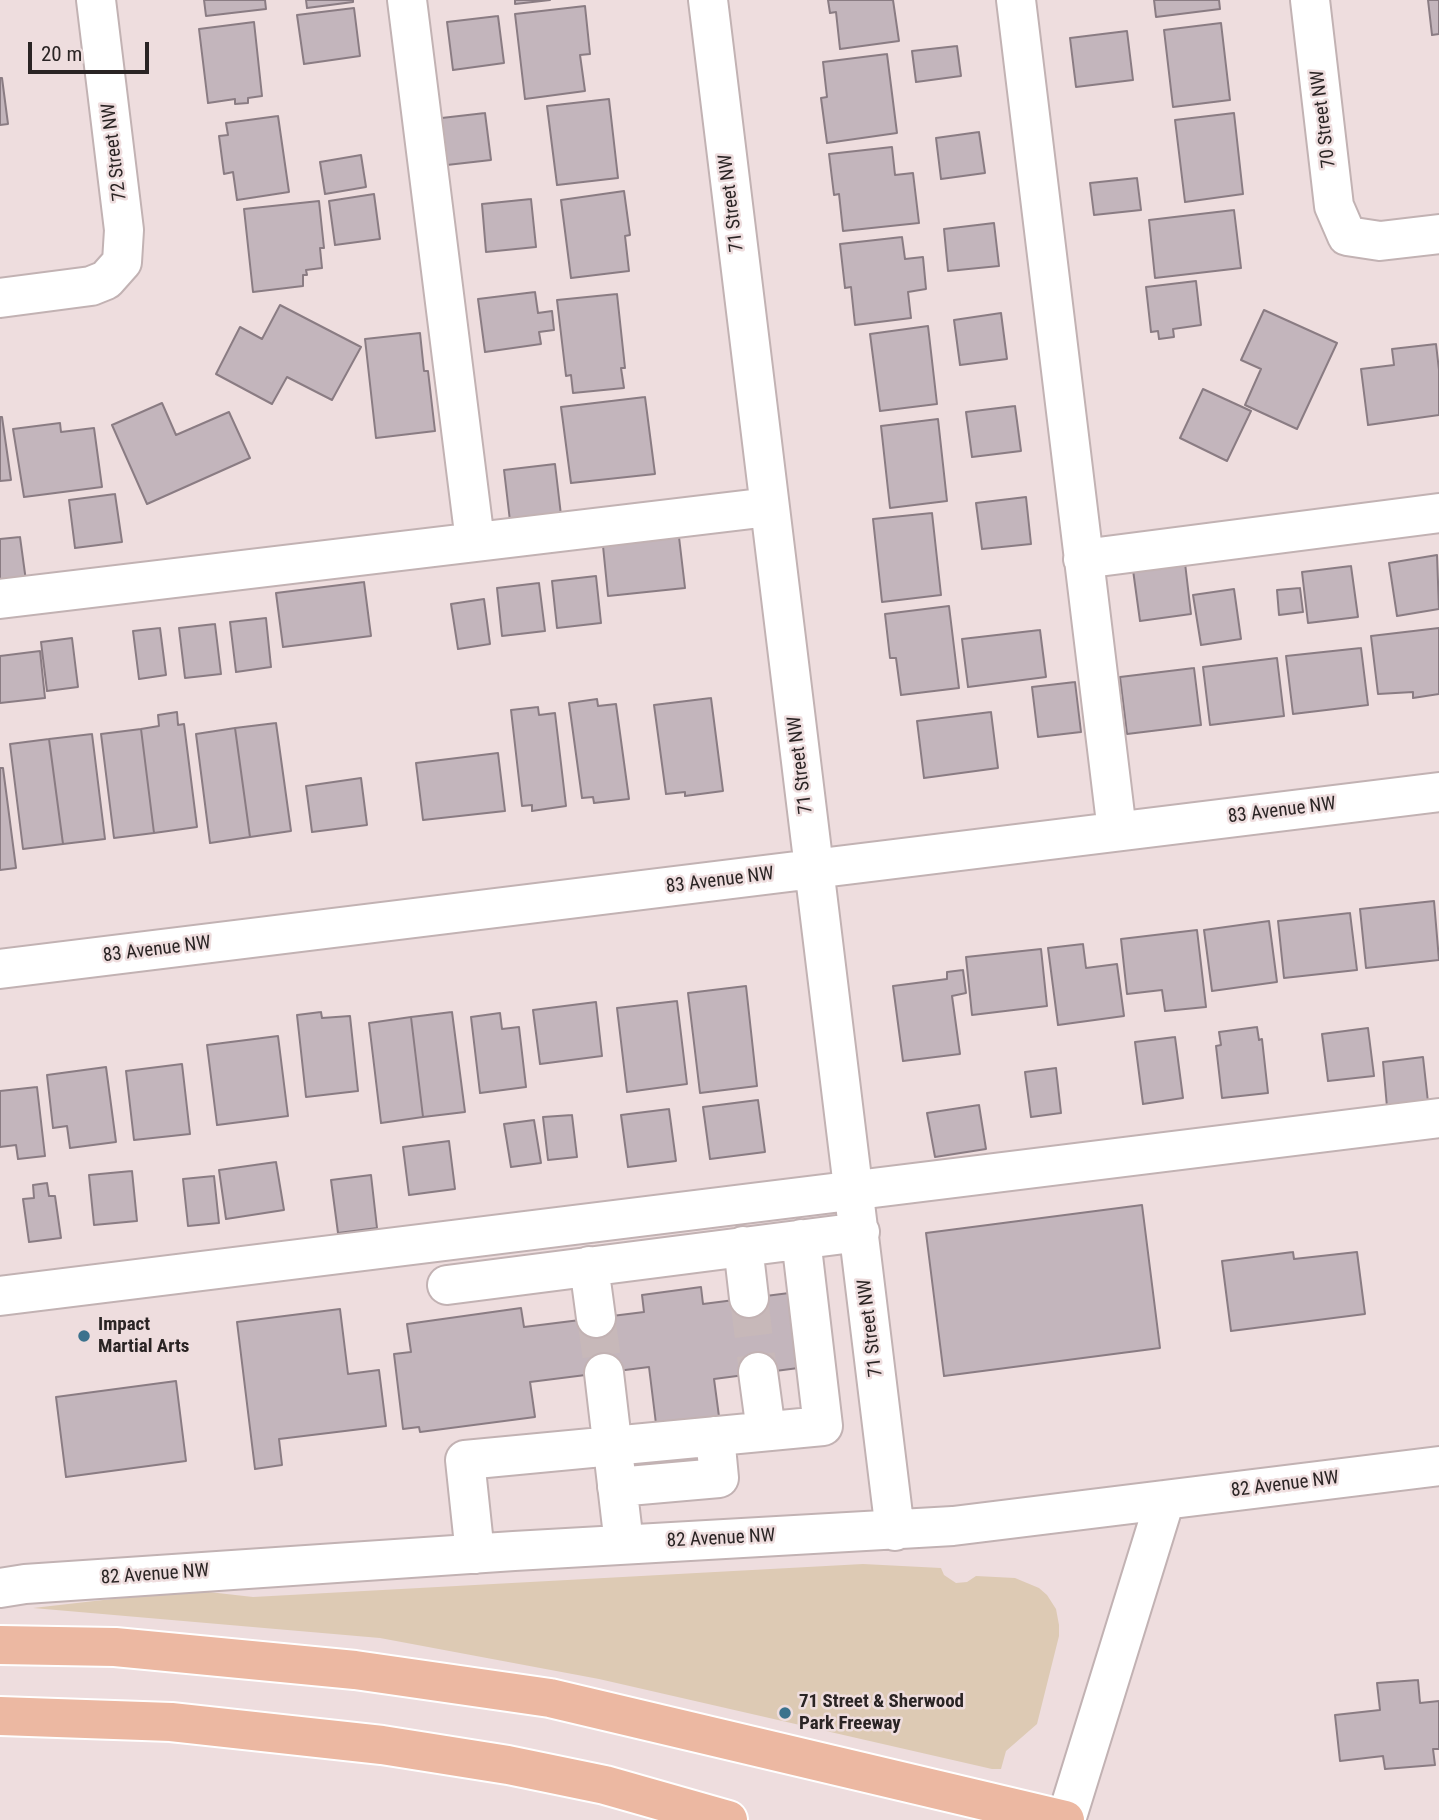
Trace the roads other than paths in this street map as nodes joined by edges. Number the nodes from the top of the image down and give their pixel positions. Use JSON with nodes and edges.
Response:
{"nodes":[{"id":1,"x":96,"y":0,"type":"edge"},
{"id":2,"x":407,"y":0,"type":"edge"},
{"id":3,"x":708,"y":0,"type":"edge"},
{"id":4,"x":1016,"y":0,"type":"edge"},
{"id":5,"x":1310,"y":0,"type":"edge"},
{"id":6,"x":1439,"y":234,"type":"edge"},
{"id":7,"x":0,"y":298,"type":"edge"},
{"id":8,"x":769,"y":507,"type":"junction"},
{"id":9,"x":1439,"y":513,"type":"edge"},
{"id":10,"x":475,"y":541,"type":"junction"},
{"id":11,"x":1083,"y":559,"type":"junction"},
{"id":12,"x":0,"y":599,"type":"edge"},
{"id":13,"x":1439,"y":792,"type":"edge"},
{"id":14,"x":1117,"y":831,"type":"junction"},
{"id":15,"x":813,"y":870,"type":"junction"},
{"id":16,"x":0,"y":969,"type":"edge"},
{"id":17,"x":1439,"y":1118,"type":"edge"},
{"id":18,"x":855,"y":1190,"type":"junction"},
{"id":19,"x":860,"y":1232,"type":"junction"},
{"id":20,"x":801,"y":1239,"type":"junction"},
{"id":21,"x":743,"y":1246,"type":"junction"},
{"id":22,"x":589,"y":1266,"type":"junction"},
{"id":23,"x":447,"y":1285,"type":"dead end"},
{"id":24,"x":0,"y":1296,"type":"edge"},
{"id":25,"x":749,"y":1298,"type":"tunnel mouth"},
{"id":26,"x":596,"y":1318,"type":"tunnel mouth"},
{"id":27,"x":758,"y":1372,"type":"tunnel mouth"},
{"id":28,"x":604,"y":1373,"type":"tunnel mouth"},
{"id":29,"x":766,"y":1431,"type":"junction"},
{"id":30,"x":715,"y":1436,"type":"junction"},
{"id":31,"x":612,"y":1446,"type":"junction"},
{"id":32,"x":1439,"y":1466,"type":"edge"},
{"id":33,"x":617,"y":1487,"type":"junction"},
{"id":34,"x":1165,"y":1500,"type":"junction"},
{"id":35,"x":895,"y":1531,"type":"junction"},
{"id":36,"x":624,"y":1544,"type":"junction"},
{"id":37,"x":475,"y":1554,"type":"junction"},
{"id":38,"x":0,"y":1588,"type":"edge"},
{"id":39,"x":0,"y":1645,"type":"edge"},
{"id":40,"x":0,"y":1716,"type":"edge"},
{"id":41,"x":678,"y":1811,"type":"edge"},
{"id":42,"x":727,"y":1820,"type":"edge"},
{"id":43,"x":1065,"y":1820,"type":"edge"}],
"edges":[{"from":1,"to":7,"type":"street","name":"72 Street NW"},
{"from":2,"to":10,"type":"street"},
{"from":3,"to":8,"type":"street","name":"71 Street NW"},
{"from":4,"to":11,"type":"street"},
{"from":5,"to":6,"type":"street","name":"70 Street NW"},
{"from":8,"to":10,"type":"street"},
{"from":8,"to":15,"type":"street","name":"71 Street NW"},
{"from":9,"to":11,"type":"street"},
{"from":10,"to":12,"type":"street"},
{"from":11,"to":14,"type":"street"},
{"from":13,"to":14,"type":"street","name":"83 Avenue NW"},
{"from":14,"to":15,"type":"street","name":"83 Avenue NW"},
{"from":15,"to":16,"type":"street","name":"83 Avenue NW"},
{"from":15,"to":18,"type":"street","name":"71 Street NW"},
{"from":17,"to":18,"type":"street"},
{"from":18,"to":19,"type":"street","name":"71 Street NW"},
{"from":18,"to":24,"type":"street"},
{"from":19,"to":20,"type":"street"},
{"from":19,"to":35,"type":"street","name":"71 Street NW"},
{"from":20,"to":21,"type":"street"},
{"from":20,"to":29,"type":"street"},
{"from":21,"to":22,"type":"street"},
{"from":21,"to":25,"type":"street"},
{"from":22,"to":23,"type":"street"},
{"from":22,"to":26,"type":"street"},
{"from":27,"to":29,"type":"street"},
{"from":28,"to":31,"type":"street"},
{"from":29,"to":30,"type":"street"},
{"from":30,"to":31,"type":"street"},
{"from":30,"to":33,"type":"street"},
{"from":31,"to":33,"type":"street"},
{"from":31,"to":37,"type":"street"},
{"from":32,"to":34,"type":"street","name":"82 Avenue NW"},
{"from":33,"to":36,"type":"street"},
{"from":34,"to":35,"type":"street","name":"82 Avenue NW"},
{"from":34,"to":43,"type":"street"},
{"from":35,"to":36,"type":"street","name":"82 Avenue NW"},
{"from":36,"to":37,"type":"street","name":"82 Avenue NW"},
{"from":37,"to":38,"type":"street","name":"82 Avenue NW"},
{"from":39,"to":43,"type":"main road"},
{"from":40,"to":41,"type":"main road"},
{"from":41,"to":42,"type":"main road"}]}
